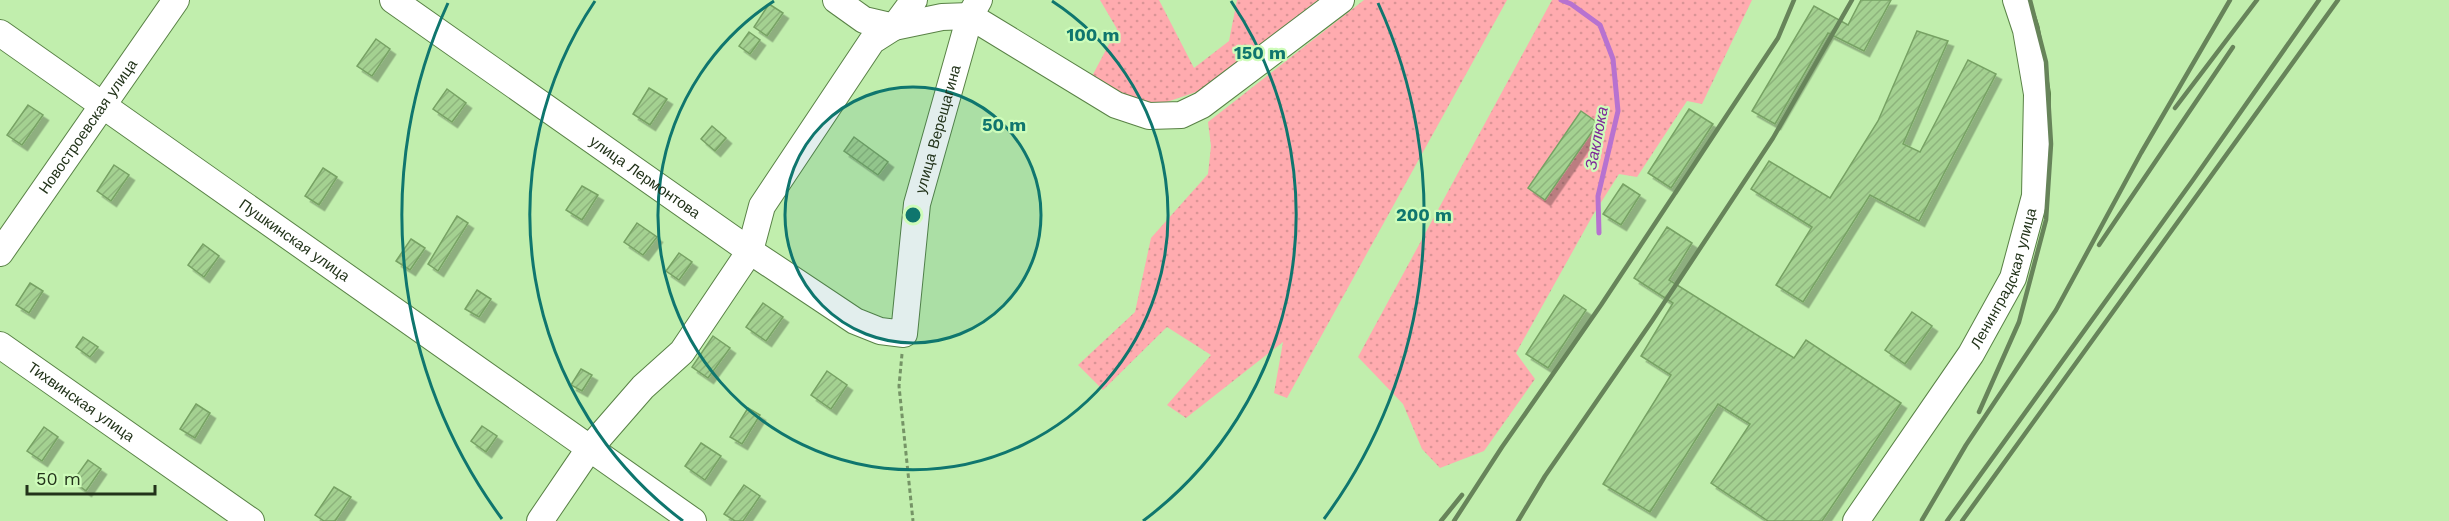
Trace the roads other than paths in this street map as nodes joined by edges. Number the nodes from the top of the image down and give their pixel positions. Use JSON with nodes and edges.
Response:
{"nodes":[{"id":1,"x":176,"y":0,"type":"edge"},
{"id":2,"x":393,"y":0,"type":"edge"},
{"id":3,"x":836,"y":0,"type":"edge"},
{"id":4,"x":914,"y":0,"type":"edge"},
{"id":5,"x":1341,"y":0,"type":"edge"},
{"id":6,"x":2016,"y":0,"type":"edge"},
{"id":7,"x":974,"y":8,"type":"edge"},
{"id":8,"x":894,"y":27,"type":"junction"},
{"id":9,"x":0,"y":33,"type":"edge"},
{"id":10,"x":102,"y":105,"type":"junction"},
{"id":11,"x":750,"y":251,"type":"junction"},
{"id":12,"x":0,"y":253,"type":"edge"},
{"id":13,"x":904,"y":334,"type":"joint"},
{"id":14,"x":0,"y":345,"type":"edge"},
{"id":15,"x":589,"y":449,"type":"junction"},
{"id":16,"x":251,"y":521,"type":"edge"},
{"id":17,"x":540,"y":521,"type":"edge"},
{"id":18,"x":693,"y":521,"type":"edge"},
{"id":19,"x":1856,"y":521,"type":"edge"}],
"edges":[{"from":1,"to":10,"type":"street","name":"Новостроевская улица"},
{"from":2,"to":11,"type":"street","name":"улица Лермонтова"},
{"from":3,"to":8,"type":"street"},
{"from":4,"to":8,"type":"street"},
{"from":5,"to":7,"type":"street"},
{"from":6,"to":19,"type":"street","name":"Ленинградская улица"},
{"from":7,"to":8,"type":"street"},
{"from":7,"to":13,"type":"street","name":"улица Верещагина"},
{"from":8,"to":11,"type":"street"},
{"from":9,"to":10,"type":"street","name":"Пушкинская улица"},
{"from":10,"to":12,"type":"street","name":"Новостроевская улица"},
{"from":10,"to":15,"type":"street","name":"Пушкинская улица"},
{"from":11,"to":13,"type":"street","name":"улица Лермонтова"},
{"from":11,"to":15,"type":"street"},
{"from":14,"to":16,"type":"street","name":"Тихвинская улица"},
{"from":15,"to":17,"type":"street"},
{"from":15,"to":18,"type":"street","name":"Пушкинская улица"}]}
